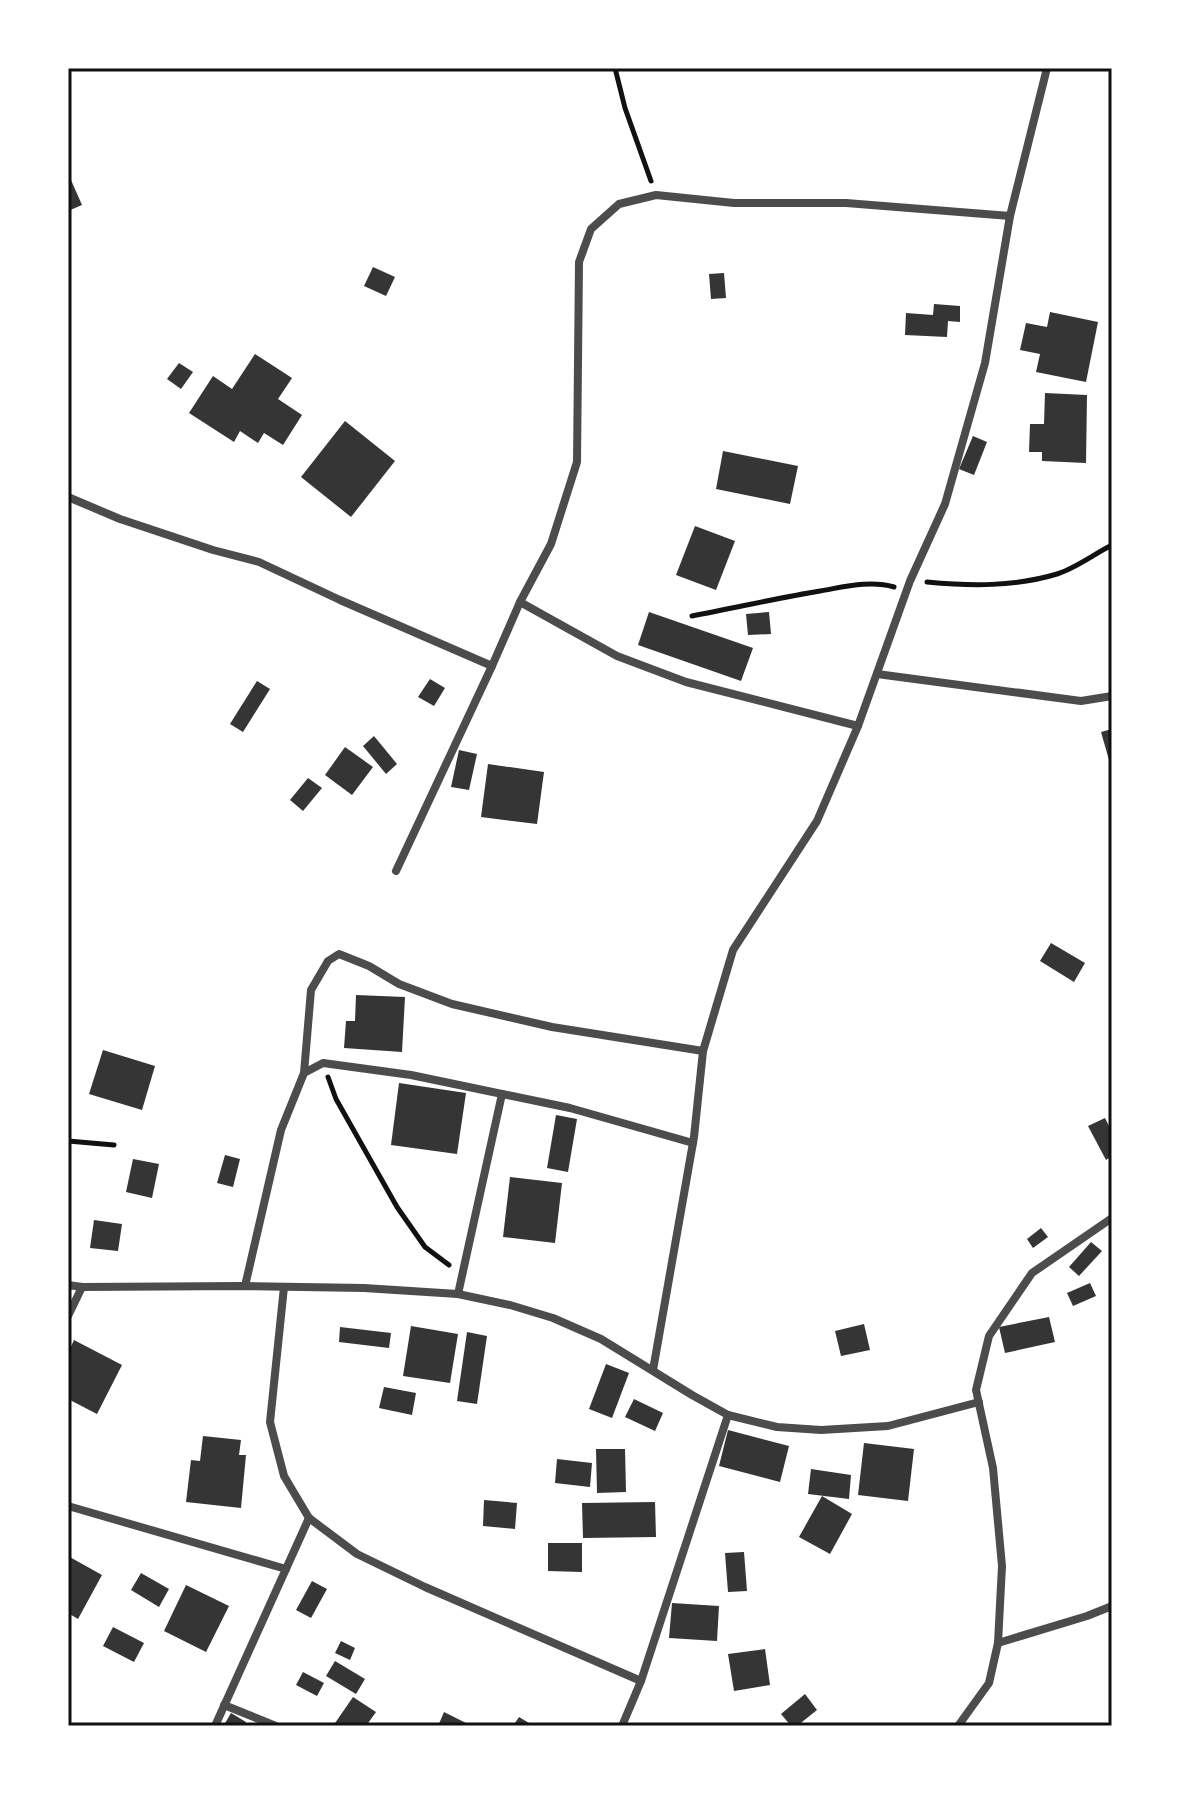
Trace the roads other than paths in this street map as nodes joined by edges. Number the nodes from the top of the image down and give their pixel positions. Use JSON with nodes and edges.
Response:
{"nodes":[{"id":1,"x":1047,"y":68,"type":"edge"},
{"id":2,"x":1010,"y":216,"type":"junction"},
{"id":3,"x":68,"y":497,"type":"edge"},
{"id":4,"x":520,"y":602,"type":"junction"},
{"id":5,"x":492,"y":666,"type":"junction"},
{"id":6,"x":877,"y":674,"type":"junction"},
{"id":7,"x":1112,"y":696,"type":"edge"},
{"id":8,"x":858,"y":726,"type":"junction"},
{"id":9,"x":396,"y":871,"type":"dead end"},
{"id":10,"x":703,"y":1051,"type":"junction"},
{"id":11,"x":304,"y":1073,"type":"junction"},
{"id":12,"x":502,"y":1094,"type":"junction"},
{"id":13,"x":693,"y":1143,"type":"junction"},
{"id":14,"x":1112,"y":1218,"type":"edge"},
{"id":15,"x":68,"y":1285,"type":"edge"},
{"id":16,"x":245,"y":1286,"type":"junction"},
{"id":17,"x":82,"y":1287,"type":"junction"},
{"id":18,"x":284,"y":1287,"type":"junction"},
{"id":19,"x":458,"y":1294,"type":"junction"},
{"id":20,"x":68,"y":1316,"type":"edge"},
{"id":21,"x":653,"y":1370,"type":"junction"},
{"id":22,"x":979,"y":1402,"type":"junction"},
{"id":23,"x":728,"y":1415,"type":"junction"},
{"id":24,"x":68,"y":1506,"type":"edge"},
{"id":25,"x":309,"y":1518,"type":"junction"},
{"id":26,"x":286,"y":1569,"type":"junction"},
{"id":27,"x":1112,"y":1606,"type":"edge"},
{"id":28,"x":998,"y":1643,"type":"junction"},
{"id":29,"x":641,"y":1681,"type":"junction"},
{"id":30,"x":224,"y":1705,"type":"junction"},
{"id":31,"x":215,"y":1726,"type":"edge"},
{"id":32,"x":276,"y":1726,"type":"edge"},
{"id":33,"x":622,"y":1726,"type":"edge"},
{"id":34,"x":958,"y":1726,"type":"edge"}],
"edges":[{"from":1,"to":2,"type":"street"},
{"from":2,"to":4,"type":"street"},
{"from":2,"to":6,"type":"street"},
{"from":3,"to":5,"type":"street"},
{"from":4,"to":5,"type":"street"},
{"from":4,"to":8,"type":"street"},
{"from":5,"to":9,"type":"street"},
{"from":6,"to":7,"type":"street"},
{"from":6,"to":8,"type":"street"},
{"from":8,"to":10,"type":"street"},
{"from":10,"to":11,"type":"street"},
{"from":10,"to":13,"type":"street"},
{"from":11,"to":12,"type":"street"},
{"from":11,"to":16,"type":"street"},
{"from":12,"to":13,"type":"street"},
{"from":12,"to":19,"type":"street"},
{"from":13,"to":21,"type":"street"},
{"from":14,"to":22,"type":"street"},
{"from":15,"to":17,"type":"street"},
{"from":16,"to":17,"type":"street"},
{"from":16,"to":18,"type":"street"},
{"from":17,"to":20,"type":"street"},
{"from":18,"to":19,"type":"street"},
{"from":18,"to":25,"type":"street"},
{"from":19,"to":21,"type":"street"},
{"from":21,"to":23,"type":"street"},
{"from":22,"to":23,"type":"street"},
{"from":22,"to":28,"type":"street"},
{"from":23,"to":29,"type":"street"},
{"from":24,"to":26,"type":"street"},
{"from":25,"to":26,"type":"street"},
{"from":25,"to":29,"type":"street"},
{"from":26,"to":30,"type":"street"},
{"from":27,"to":28,"type":"street"},
{"from":28,"to":34,"type":"street"},
{"from":29,"to":33,"type":"street"},
{"from":30,"to":31,"type":"street"},
{"from":30,"to":32,"type":"street"}]}
